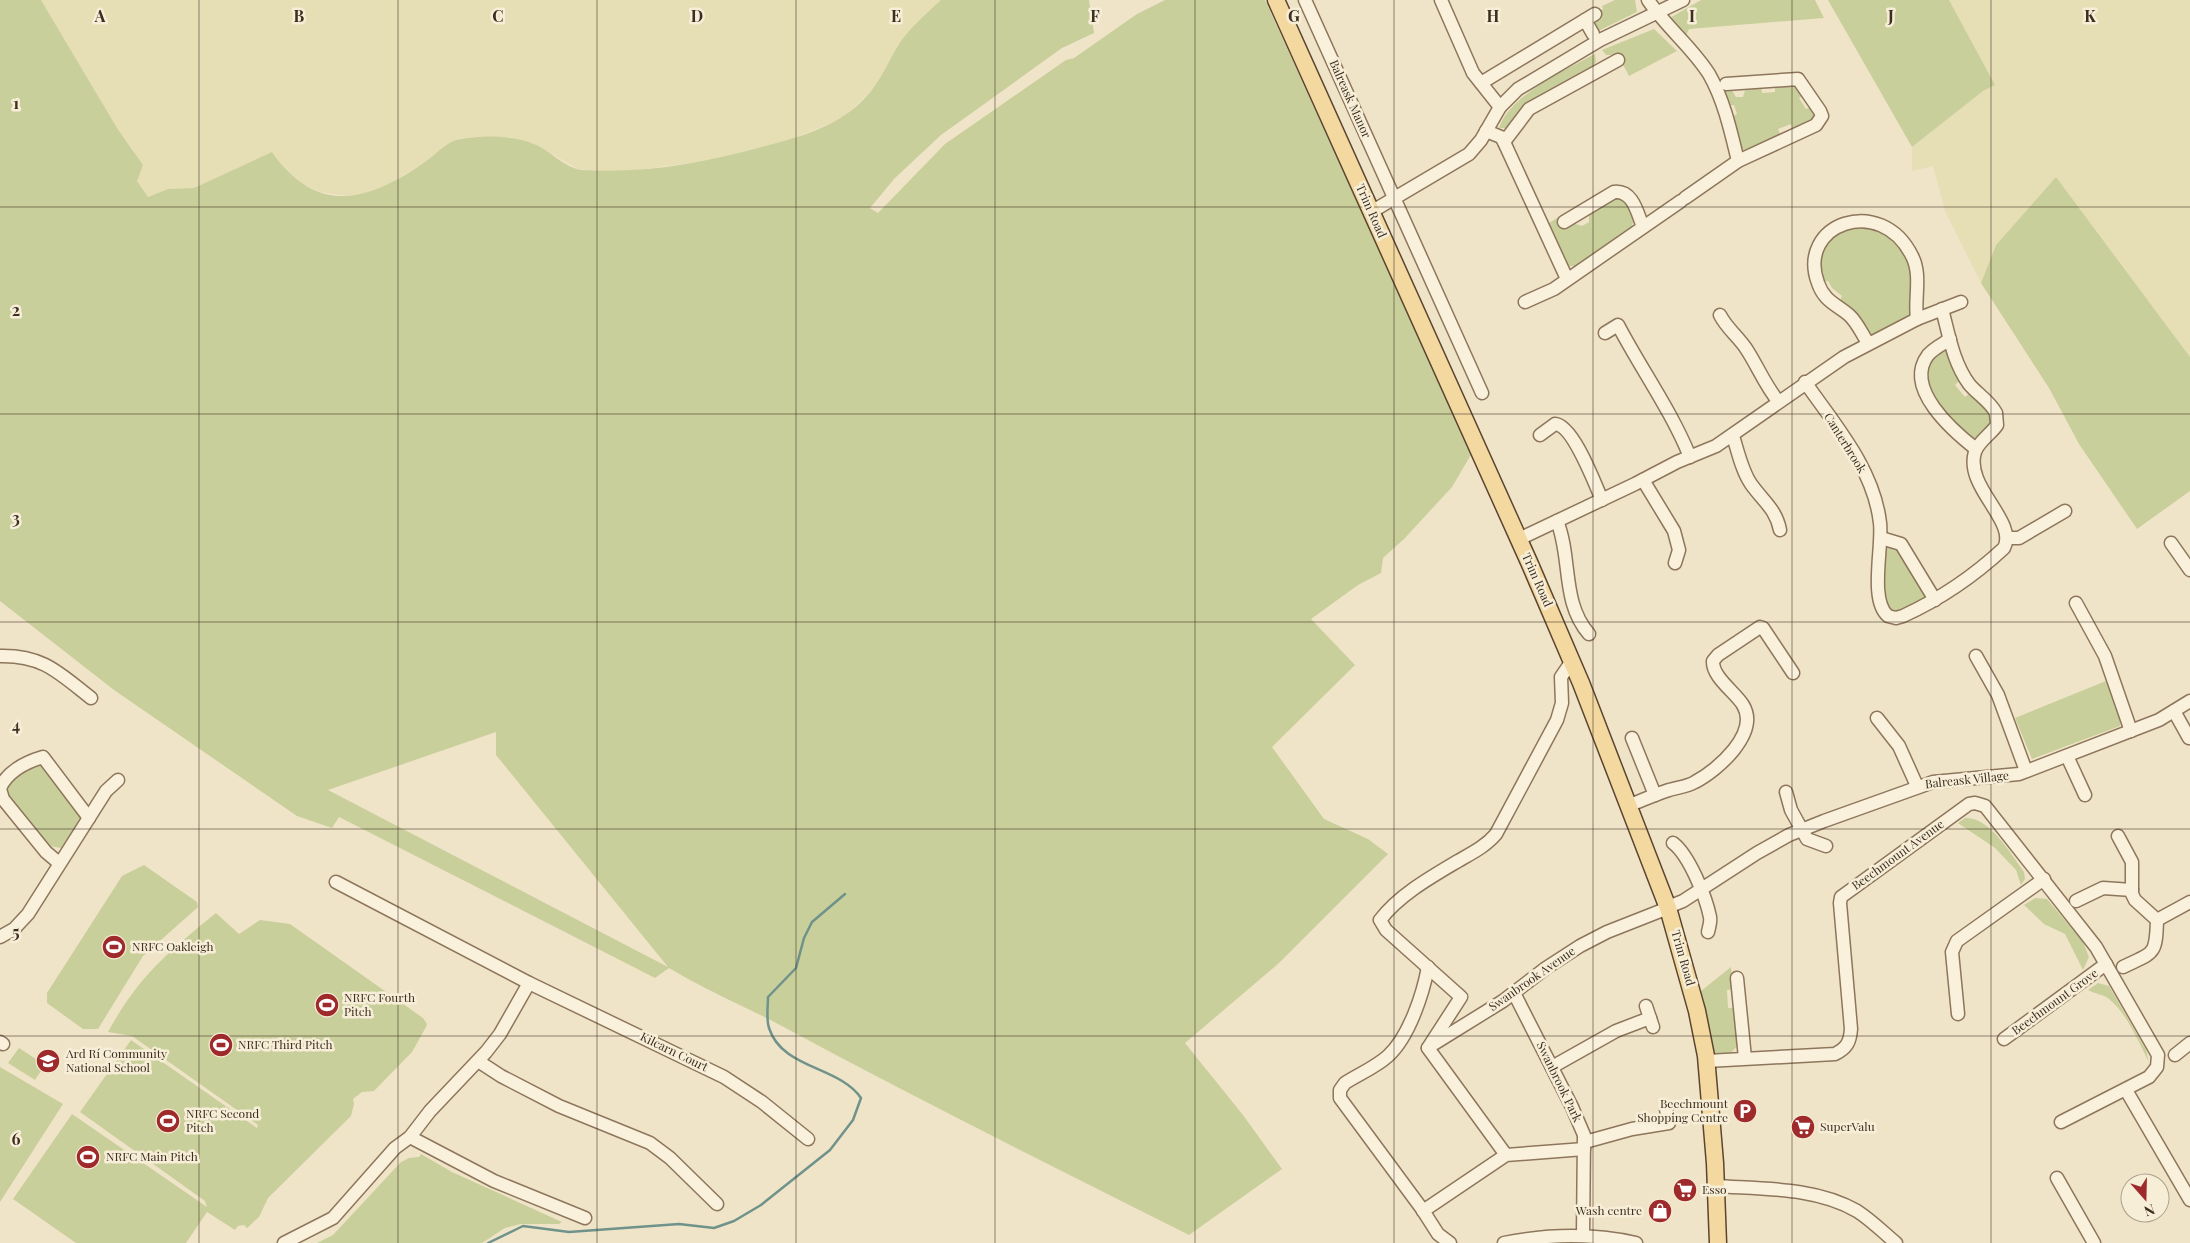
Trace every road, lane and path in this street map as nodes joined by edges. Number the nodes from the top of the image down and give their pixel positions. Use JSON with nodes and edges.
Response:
{"nodes":[{"id":1,"x":1276,"y":0,"type":"edge"},
{"id":2,"x":1305,"y":0,"type":"edge"},
{"id":3,"x":1441,"y":0,"type":"edge"},
{"id":4,"x":1648,"y":0,"type":"edge"},
{"id":5,"x":1683,"y":0,"type":"edge"},
{"id":6,"x":1657,"y":14,"type":"junction"},
{"id":7,"x":1593,"y":34,"type":"dead end"},
{"id":8,"x":1618,"y":60,"type":"dead end"},
{"id":9,"x":1481,"y":83,"type":"junction"},
{"id":10,"x":1726,"y":84,"type":"dead end"},
{"id":11,"x":1500,"y":107,"type":"junction"},
{"id":12,"x":1486,"y":130,"type":"junction"},
{"id":13,"x":1504,"y":142,"type":"junction"},
{"id":14,"x":1738,"y":161,"type":"junction"},
{"id":15,"x":1394,"y":199,"type":"junction"},
{"id":16,"x":1372,"y":212,"type":"junction"},
{"id":17,"x":1564,"y":222,"type":"dead end"},
{"id":18,"x":1643,"y":227,"type":"junction"},
{"id":19,"x":1567,"y":279,"type":"junction"},
{"id":20,"x":1525,"y":302,"type":"dead end"},
{"id":21,"x":1961,"y":302,"type":"dead end"},
{"id":22,"x":1942,"y":309,"type":"junction"},
{"id":23,"x":1720,"y":315,"type":"dead end"},
{"id":24,"x":1917,"y":319,"type":"junction"},
{"id":25,"x":1605,"y":333,"type":"dead end"},
{"id":26,"x":1950,"y":339,"type":"junction"},
{"id":27,"x":1868,"y":344,"type":"junction"},
{"id":28,"x":1805,"y":382,"type":"junction"},
{"id":29,"x":1482,"y":393,"type":"dead end"},
{"id":30,"x":1778,"y":401,"type":"junction"},
{"id":31,"x":1540,"y":435,"type":"dead end"},
{"id":32,"x":1732,"y":436,"type":"junction"},
{"id":33,"x":1976,"y":449,"type":"junction"},
{"id":34,"x":1690,"y":457,"type":"junction"},
{"id":35,"x":1643,"y":480,"type":"junction"},
{"id":36,"x":1602,"y":500,"type":"junction"},
{"id":37,"x":2065,"y":511,"type":"dead end"},
{"id":38,"x":1557,"y":521,"type":"junction"},
{"id":39,"x":1780,"y":530,"type":"dead end"},
{"id":40,"x":1881,"y":538,"type":"junction"},
{"id":41,"x":2007,"y":538,"type":"junction"},
{"id":42,"x":1519,"y":539,"type":"junction"},
{"id":43,"x":2171,"y":543,"type":"dead end"},
{"id":44,"x":1675,"y":563,"type":"dead end"},
{"id":45,"x":2190,"y":570,"type":"edge"},
{"id":46,"x":1935,"y":600,"type":"junction"},
{"id":47,"x":2076,"y":603,"type":"dead end"},
{"id":48,"x":1589,"y":634,"type":"dead end"},
{"id":49,"x":0,"y":656,"type":"edge"},
{"id":50,"x":1976,"y":656,"type":"dead end"},
{"id":51,"x":1572,"y":661,"type":"junction"},
{"id":52,"x":1793,"y":673,"type":"dead end"},
{"id":53,"x":91,"y":698,"type":"dead end"},
{"id":54,"x":2190,"y":701,"type":"edge"},
{"id":55,"x":2174,"y":711,"type":"junction"},
{"id":56,"x":1877,"y":718,"type":"dead end"},
{"id":57,"x":2131,"y":731,"type":"junction"},
{"id":58,"x":1632,"y":738,"type":"dead end"},
{"id":59,"x":2189,"y":738,"type":"dead end"},
{"id":60,"x":2067,"y":756,"type":"junction"},
{"id":61,"x":2026,"y":771,"type":"junction"},
{"id":62,"x":118,"y":780,"type":"dead end"},
{"id":63,"x":1917,"y":786,"type":"junction"},
{"id":64,"x":0,"y":788,"type":"edge"},
{"id":65,"x":1786,"y":792,"type":"dead end"},
{"id":66,"x":1655,"y":795,"type":"junction"},
{"id":67,"x":2085,"y":795,"type":"dead end"},
{"id":68,"x":1630,"y":805,"type":"junction"},
{"id":69,"x":89,"y":818,"type":"junction"},
{"id":70,"x":1800,"y":830,"type":"junction"},
{"id":71,"x":2118,"y":836,"type":"dead end"},
{"id":72,"x":1673,"y":844,"type":"dead end"},
{"id":73,"x":1826,"y":846,"type":"dead end"},
{"id":74,"x":59,"y":863,"type":"junction"},
{"id":75,"x":2044,"y":879,"type":"junction"},
{"id":76,"x":336,"y":882,"type":"dead end"},
{"id":77,"x":1700,"y":890,"type":"junction"},
{"id":78,"x":2132,"y":890,"type":"junction"},
{"id":79,"x":2076,"y":901,"type":"dead end"},
{"id":80,"x":2190,"y":902,"type":"edge"},
{"id":81,"x":1668,"y":907,"type":"junction"},
{"id":82,"x":2157,"y":920,"type":"junction"},
{"id":83,"x":1708,"y":932,"type":"dead end"},
{"id":84,"x":0,"y":937,"type":"edge"},
{"id":85,"x":2106,"y":964,"type":"junction"},
{"id":86,"x":1428,"y":967,"type":"junction"},
{"id":87,"x":2123,"y":967,"type":"dead end"},
{"id":88,"x":1737,"y":978,"type":"dead end"},
{"id":89,"x":529,"y":983,"type":"junction"},
{"id":90,"x":1514,"y":994,"type":"junction"},
{"id":91,"x":1958,"y":1014,"type":"dead end"},
{"id":92,"x":1650,"y":1017,"type":"dead end"},
{"id":93,"x":2004,"y":1039,"type":"dead end"},
{"id":94,"x":2190,"y":1043,"type":"edge"},
{"id":95,"x":1428,"y":1048,"type":"junction"},
{"id":96,"x":2175,"y":1055,"type":"dead end"},
{"id":97,"x":1745,"y":1058,"type":"junction"},
{"id":98,"x":478,"y":1061,"type":"junction"},
{"id":99,"x":1707,"y":1061,"type":"junction"},
{"id":100,"x":1552,"y":1066,"type":"junction"},
{"id":101,"x":2126,"y":1090,"type":"junction"},
{"id":102,"x":1666,"y":1109,"type":"dead end"},
{"id":103,"x":2061,"y":1122,"type":"dead end"},
{"id":104,"x":410,"y":1137,"type":"junction"},
{"id":105,"x":808,"y":1140,"type":"dead end"},
{"id":106,"x":1584,"y":1146,"type":"junction"},
{"id":107,"x":1506,"y":1155,"type":"junction"},
{"id":108,"x":2057,"y":1178,"type":"dead end"},
{"id":109,"x":1716,"y":1186,"type":"junction"},
{"id":110,"x":2190,"y":1200,"type":"edge"},
{"id":111,"x":717,"y":1204,"type":"dead end"},
{"id":112,"x":1423,"y":1210,"type":"junction"},
{"id":113,"x":585,"y":1218,"type":"dead end"},
{"id":114,"x":1583,"y":1235,"type":"junction"},
{"id":115,"x":284,"y":1243,"type":"edge"},
{"id":116,"x":1450,"y":1243,"type":"edge"},
{"id":117,"x":1504,"y":1243,"type":"edge"},
{"id":118,"x":1636,"y":1243,"type":"edge"},
{"id":119,"x":1718,"y":1243,"type":"edge"},
{"id":120,"x":1896,"y":1243,"type":"edge"},
{"id":121,"x":2094,"y":1243,"type":"edge"}],
"edges":[{"from":1,"to":16,"type":"main road","name":"Trim Road"},
{"from":2,"to":15,"type":"street","name":"Balreask Manor"},
{"from":3,"to":9,"type":"street"},
{"from":4,"to":6,"type":"street"},
{"from":5,"to":6,"type":"street"},
{"from":6,"to":11,"type":"street"},
{"from":6,"to":14,"type":"street"},
{"from":7,"to":9,"type":"street"},
{"from":8,"to":13,"type":"street"},
{"from":9,"to":11,"type":"street"},
{"from":10,"to":14,"type":"street"},
{"from":11,"to":12,"type":"street"},
{"from":12,"to":13,"type":"street"},
{"from":12,"to":15,"type":"street"},
{"from":13,"to":19,"type":"street"},
{"from":14,"to":18,"type":"street"},
{"from":15,"to":16,"type":"street"},
{"from":15,"to":29,"type":"street","name":"Balreask Manor"},
{"from":16,"to":42,"type":"main road","name":"Trim Road"},
{"from":17,"to":18,"type":"street"},
{"from":18,"to":19,"type":"street"},
{"from":19,"to":20,"type":"street"},
{"from":21,"to":22,"type":"street"},
{"from":22,"to":24,"type":"street"},
{"from":22,"to":26,"type":"street"},
{"from":23,"to":30,"type":"street"},
{"from":24,"to":27,"type":"street"},
{"from":24,"to":27,"type":"street"},
{"from":25,"to":34,"type":"street"},
{"from":26,"to":33,"type":"street"},
{"from":26,"to":33,"type":"street"},
{"from":27,"to":28,"type":"street"},
{"from":28,"to":30,"type":"street"},
{"from":28,"to":40,"type":"street","name":"Canterbrook"},
{"from":30,"to":32,"type":"street"},
{"from":31,"to":36,"type":"street"},
{"from":32,"to":34,"type":"street"},
{"from":32,"to":39,"type":"street"},
{"from":33,"to":41,"type":"street"},
{"from":34,"to":35,"type":"street"},
{"from":35,"to":36,"type":"street"},
{"from":35,"to":44,"type":"street"},
{"from":36,"to":38,"type":"street"},
{"from":37,"to":41,"type":"street"},
{"from":38,"to":42,"type":"street"},
{"from":38,"to":48,"type":"street"},
{"from":40,"to":46,"type":"street"},
{"from":40,"to":46,"type":"street","name":"Canterbrook"},
{"from":41,"to":46,"type":"street","name":"Canterbrook"},
{"from":42,"to":51,"type":"main road","name":"Trim Road"},
{"from":43,"to":45,"type":"street"},
{"from":47,"to":57,"type":"street"},
{"from":49,"to":53,"type":"street"},
{"from":50,"to":61,"type":"street"},
{"from":51,"to":68,"type":"main road","name":"Trim Road"},
{"from":51,"to":86,"type":"street"},
{"from":52,"to":66,"type":"street"},
{"from":54,"to":55,"type":"street","name":"Balreask Village"},
{"from":55,"to":57,"type":"street","name":"Balreask Village"},
{"from":55,"to":59,"type":"street"},
{"from":56,"to":63,"type":"street"},
{"from":57,"to":60,"type":"street","name":"Balreask Village"},
{"from":58,"to":66,"type":"street"},
{"from":60,"to":61,"type":"street","name":"Balreask Village"},
{"from":60,"to":67,"type":"street"},
{"from":61,"to":63,"type":"street","name":"Balreask Village"},
{"from":62,"to":69,"type":"street"},
{"from":63,"to":70,"type":"street","name":"Balreask Village"},
{"from":64,"to":69,"type":"street"},
{"from":64,"to":74,"type":"street"},
{"from":65,"to":70,"type":"street"},
{"from":66,"to":68,"type":"street"},
{"from":68,"to":81,"type":"main road","name":"Trim Road"},
{"from":69,"to":74,"type":"street"},
{"from":70,"to":73,"type":"street"},
{"from":70,"to":77,"type":"street","name":"Balreask Village"},
{"from":71,"to":78,"type":"street"},
{"from":72,"to":77,"type":"street"},
{"from":74,"to":84,"type":"street"},
{"from":75,"to":85,"type":"street","name":"Beechmount Avenue"},
{"from":75,"to":91,"type":"street"},
{"from":75,"to":97,"type":"street","name":"Beechmount Avenue"},
{"from":76,"to":89,"type":"street","name":"Kilcarn Court"},
{"from":77,"to":81,"type":"street","name":"Balreask Village"},
{"from":77,"to":83,"type":"street"},
{"from":78,"to":79,"type":"street"},
{"from":78,"to":82,"type":"street"},
{"from":80,"to":82,"type":"street"},
{"from":81,"to":90,"type":"street","name":"Swanbrook Avenue"},
{"from":81,"to":99,"type":"main road","name":"Trim Road"},
{"from":82,"to":87,"type":"street"},
{"from":85,"to":93,"type":"street","name":"Beechmount Grove"},
{"from":85,"to":101,"type":"street","name":"Beechmount Avenue"},
{"from":86,"to":95,"type":"street"},
{"from":86,"to":112,"type":"street"},
{"from":88,"to":97,"type":"street"},
{"from":89,"to":98,"type":"street"},
{"from":89,"to":105,"type":"street","name":"Kilcarn Court"},
{"from":90,"to":95,"type":"street","name":"Swanbrook Avenue"},
{"from":90,"to":100,"type":"street","name":"Swanbrook Park"},
{"from":92,"to":100,"type":"street"},
{"from":94,"to":96,"type":"street"},
{"from":95,"to":107,"type":"street"},
{"from":97,"to":99,"type":"street","name":"Beechmount Avenue"},
{"from":98,"to":104,"type":"street"},
{"from":98,"to":111,"type":"street"},
{"from":99,"to":109,"type":"main road","name":"Trim Road"},
{"from":100,"to":106,"type":"street","name":"Swanbrook Park"},
{"from":101,"to":103,"type":"street","name":"Beechmount Avenue"},
{"from":101,"to":110,"type":"street"},
{"from":102,"to":106,"type":"street"},
{"from":104,"to":113,"type":"street"},
{"from":104,"to":115,"type":"street"},
{"from":106,"to":107,"type":"street"},
{"from":106,"to":114,"type":"street","name":"Swanbrook Park"},
{"from":107,"to":112,"type":"street"},
{"from":108,"to":121,"type":"street"},
{"from":109,"to":119,"type":"main road","name":"Trim Road"},
{"from":109,"to":120,"type":"street"},
{"from":112,"to":116,"type":"street"},
{"from":114,"to":117,"type":"street"},
{"from":114,"to":118,"type":"street"}]}
